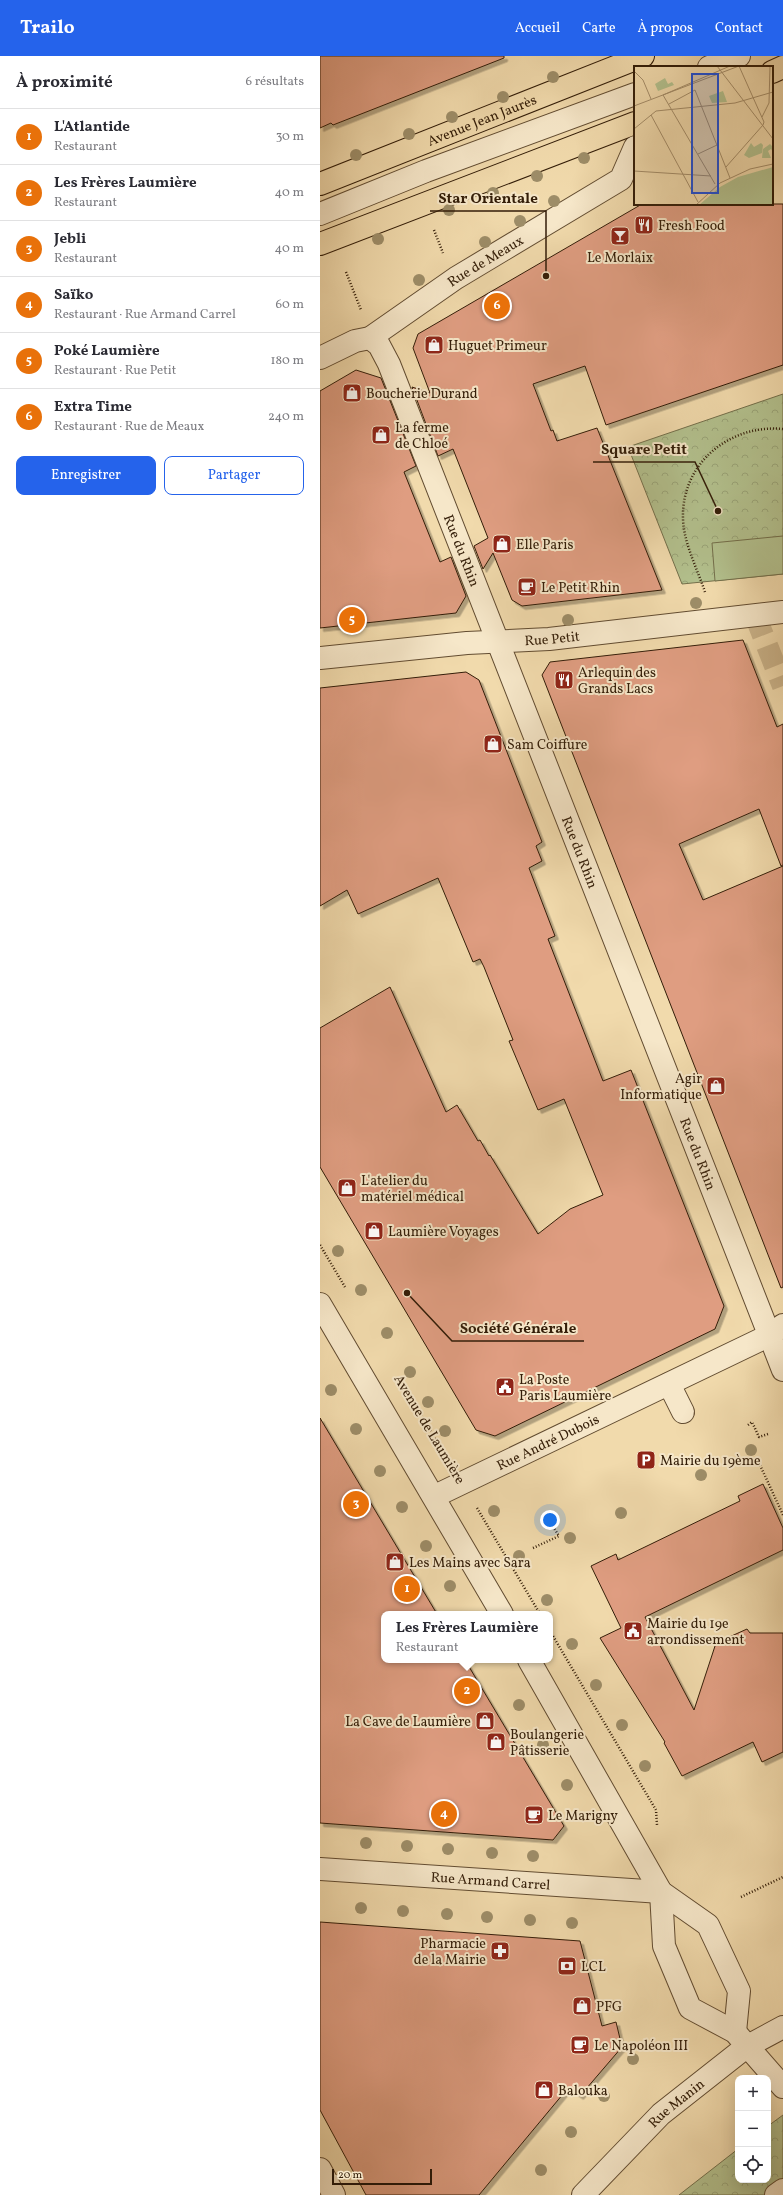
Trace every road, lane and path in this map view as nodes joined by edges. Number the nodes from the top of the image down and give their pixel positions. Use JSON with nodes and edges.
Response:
{"nodes":[{"id":1,"x":643,"y":56,"type":"edge"},
{"id":2,"x":739,"y":56,"type":"edge"},
{"id":3,"x":713,"y":66,"type":"edge"},
{"id":4,"x":783,"y":67,"type":"edge"},
{"id":5,"x":773,"y":72,"type":"edge"},
{"id":6,"x":634,"y":94,"type":"edge"},
{"id":7,"x":634,"y":124,"type":"edge"},
{"id":8,"x":634,"y":149,"type":"edge"},
{"id":9,"x":320,"y":184,"type":"edge"},
{"id":10,"x":320,"y":214,"type":"edge"},
{"id":11,"x":432,"y":225,"type":"dead end"},
{"id":12,"x":320,"y":244,"type":"edge"},
{"id":13,"x":446,"y":258,"type":"dead end"},
{"id":14,"x":346,"y":272,"type":"dead end"},
{"id":15,"x":360,"y":310,"type":"dead end"},
{"id":16,"x":370,"y":338,"type":"junction"},
{"id":17,"x":320,"y":358,"type":"edge"},
{"id":18,"x":783,"y":429,"type":"edge"},
{"id":19,"x":706,"y":594,"type":"dead end"},
{"id":20,"x":783,"y":612,"type":"edge"},
{"id":21,"x":498,"y":641,"type":"junction"},
{"id":22,"x":320,"y":658,"type":"edge"},
{"id":23,"x":320,"y":1245,"type":"edge"},
{"id":24,"x":348,"y":1292,"type":"dead end"},
{"id":25,"x":320,"y":1304,"type":"edge"},
{"id":26,"x":776,"y":1330,"type":"edge"},
{"id":27,"x":783,"y":1370,"type":"edge"},
{"id":28,"x":669,"y":1384,"type":"junction"},
{"id":29,"x":404,"y":1386,"type":"dead end"},
{"id":30,"x":683,"y":1412,"type":"dead end"},
{"id":31,"x":748,"y":1425,"type":"dead end"},
{"id":32,"x":768,"y":1434,"type":"dead end"},
{"id":33,"x":760,"y":1465,"type":"dead end"},
{"id":34,"x":463,"y":1483,"type":"junction"},
{"id":35,"x":434,"y":1496,"type":"junction"},
{"id":36,"x":783,"y":1515,"type":"edge"},
{"id":37,"x":554,"y":1520,"type":"dead end"},
{"id":38,"x":533,"y":1548,"type":"dead end"},
{"id":39,"x":500,"y":1611,"type":"edge"},
{"id":40,"x":538,"y":1611,"type":"edge"},
{"id":41,"x":531,"y":1663,"type":"edge"},
{"id":42,"x":320,"y":1869,"type":"edge"},
{"id":43,"x":783,"y":1877,"type":"edge"},
{"id":44,"x":661,"y":1892,"type":"junction"},
{"id":45,"x":741,"y":1897,"type":"dead end"},
{"id":46,"x":783,"y":2027,"type":"edge"},
{"id":47,"x":741,"y":2040,"type":"junction"},
{"id":48,"x":783,"y":2087,"type":"edge"},
{"id":49,"x":320,"y":2169,"type":"edge"},
{"id":50,"x":783,"y":2190,"type":"edge"},
{"id":51,"x":334,"y":2195,"type":"edge"},
{"id":52,"x":583,"y":2195,"type":"edge"},
{"id":53,"x":776,"y":2195,"type":"edge"}],
"edges":[{"from":1,"to":9,"type":"main road","name":"Avenue Jean Jaurès"},
{"from":2,"to":3,"type":"street"},
{"from":4,"to":5,"type":"main road"},
{"from":6,"to":10,"type":"street","name":"Avenue Jean Jaurès"},
{"from":7,"to":12,"type":"main road"},
{"from":8,"to":16,"type":"street","name":"Rue de Meaux"},
{"from":11,"to":13,"type":"path"},
{"from":14,"to":15,"type":"path"},
{"from":16,"to":17,"type":"street","name":"Rue de Meaux"},
{"from":16,"to":21,"type":"street","name":"Rue du Rhin"},
{"from":18,"to":19,"type":"path"},
{"from":20,"to":21,"type":"street","name":"Rue Petit"},
{"from":21,"to":22,"type":"street","name":"Rue Petit"},
{"from":21,"to":26,"type":"street","name":"Rue du Rhin"},
{"from":23,"to":24,"type":"path"},
{"from":25,"to":35,"type":"street"},
{"from":26,"to":27,"type":"street","name":"Rue du Rhin"},
{"from":26,"to":28,"type":"street","name":"Rue André Dubois"},
{"from":28,"to":30,"type":"street"},
{"from":28,"to":34,"type":"street","name":"Rue André Dubois"},
{"from":29,"to":34,"type":"path","name":"Avenue de Laumière"},
{"from":31,"to":32,"type":"path"},
{"from":33,"to":36,"type":"path"},
{"from":34,"to":35,"type":"street","name":"Rue André Dubois"},
{"from":34,"to":40,"type":"path","name":"Avenue de Laumière"},
{"from":35,"to":39,"type":"street"},
{"from":37,"to":38,"type":"path"},
{"from":41,"to":44,"type":"street"},
{"from":42,"to":44,"type":"street","name":"Rue Armand Carrel"},
{"from":43,"to":45,"type":"path"},
{"from":44,"to":47,"type":"street"},
{"from":44,"to":47,"type":"street"},
{"from":46,"to":47,"type":"street","name":"Rue Manin"},
{"from":47,"to":48,"type":"street"},
{"from":47,"to":52,"type":"street","name":"Rue Manin"},
{"from":49,"to":51,"type":"street"},
{"from":50,"to":53,"type":"street"}]}
